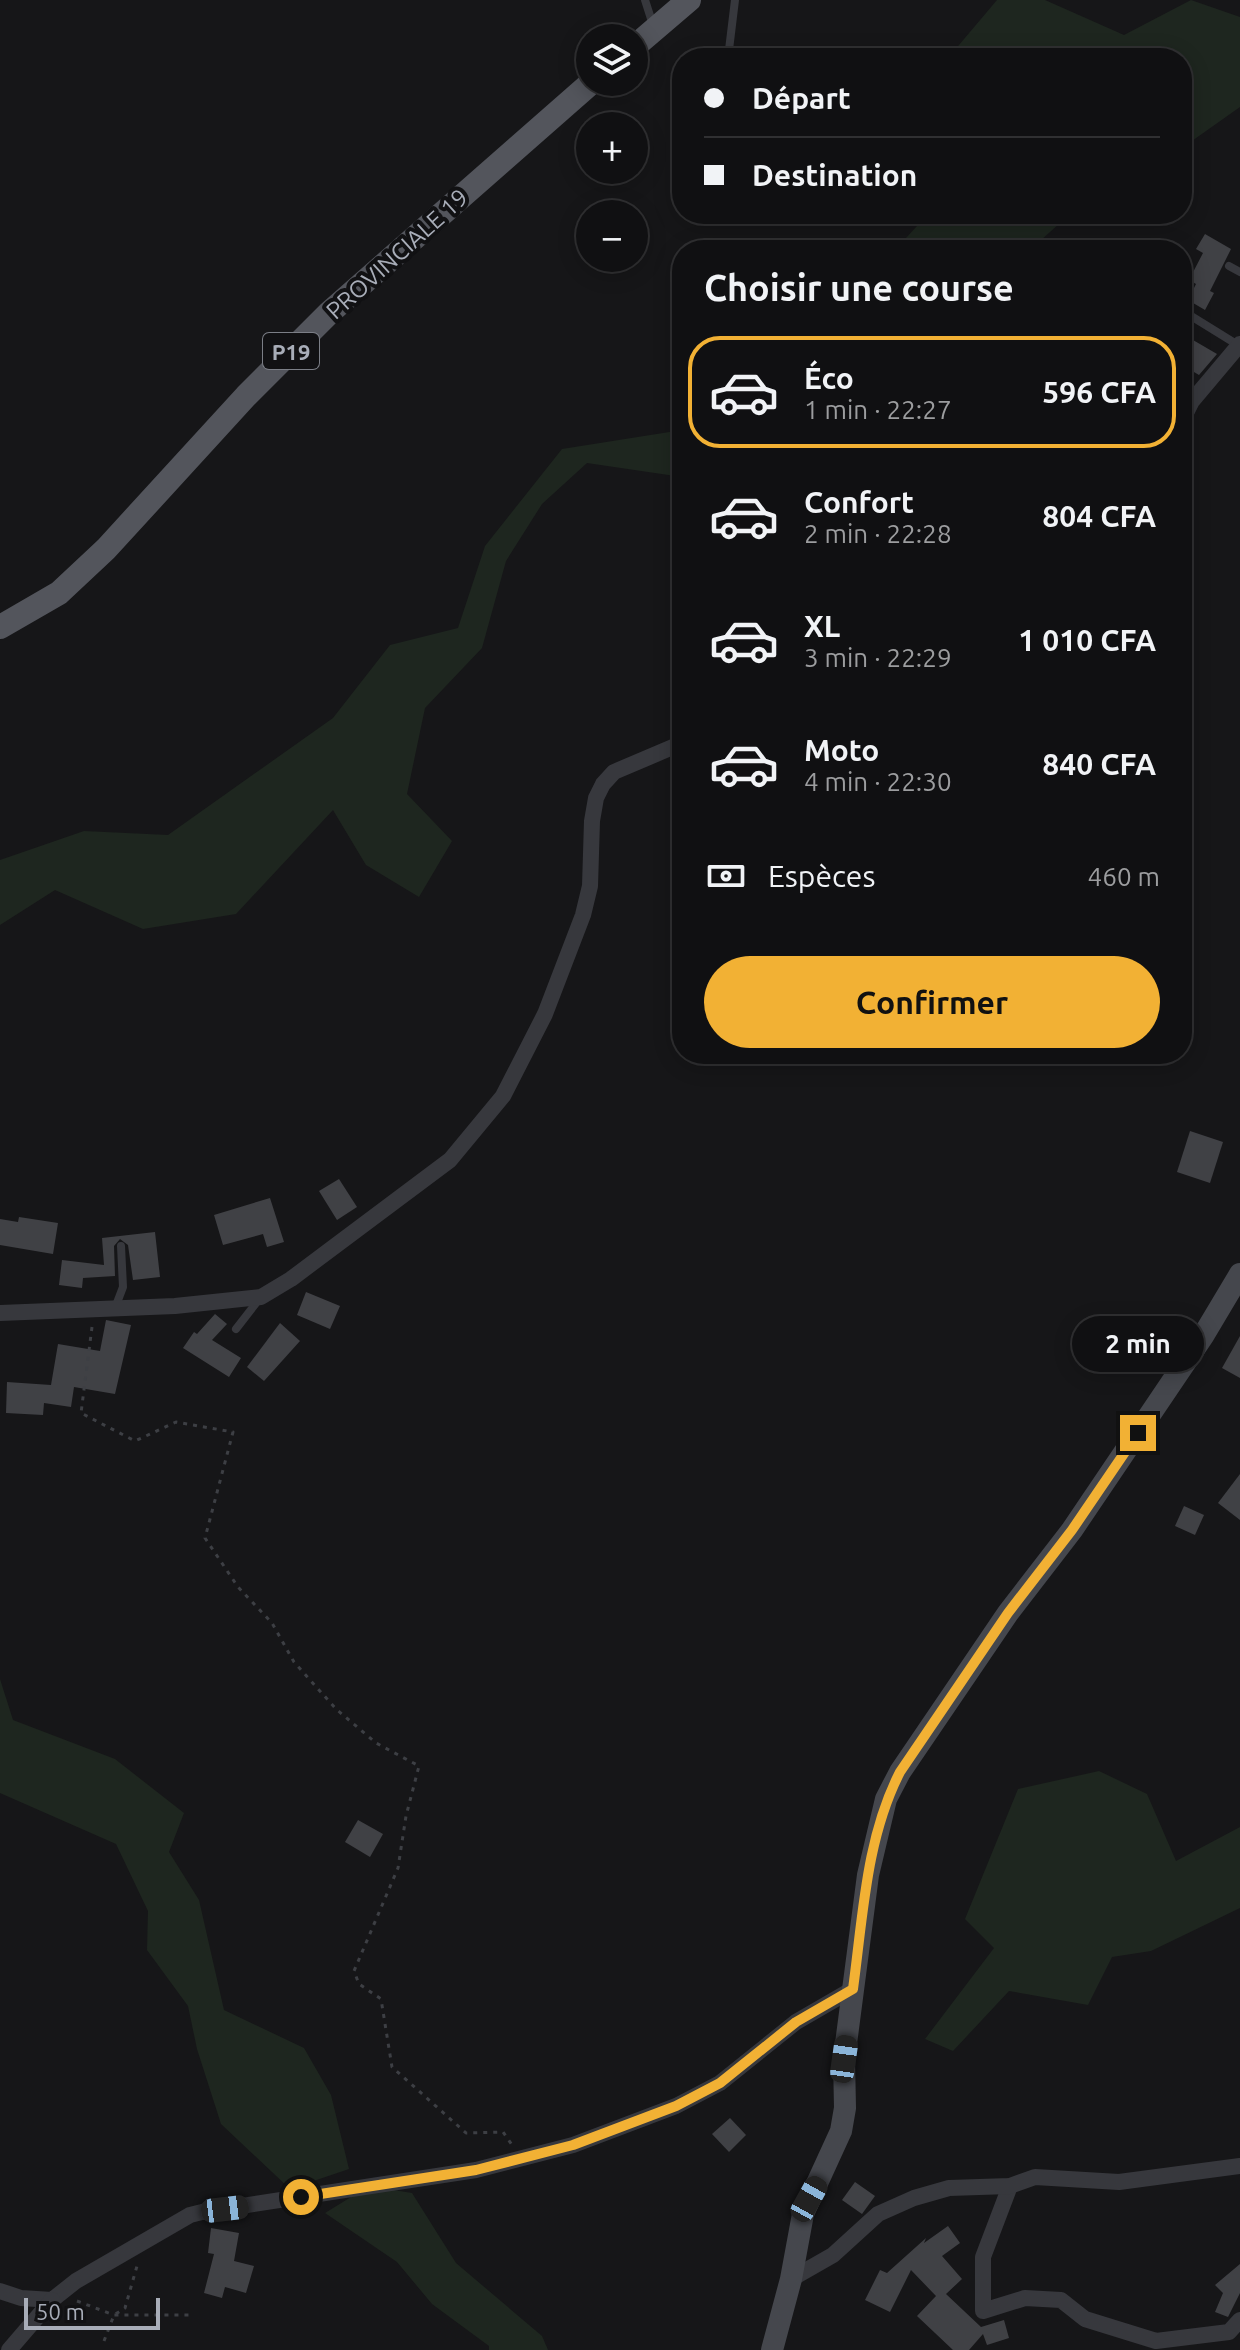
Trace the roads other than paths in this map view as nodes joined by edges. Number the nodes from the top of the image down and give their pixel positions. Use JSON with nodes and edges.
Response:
{"nodes":[{"id":1,"x":645,"y":0,"type":"edge"},
{"id":2,"x":689,"y":0,"type":"edge"},
{"id":3,"x":735,"y":0,"type":"edge"},
{"id":4,"x":654,"y":29,"type":"junction"},
{"id":5,"x":648,"y":34,"type":"edge"},
{"id":6,"x":729,"y":48,"type":"edge"},
{"id":7,"x":576,"y":96,"type":"edge"},
{"id":8,"x":1229,"y":266,"type":"dead end"},
{"id":9,"x":1240,"y":272,"type":"edge"},
{"id":10,"x":1192,"y":317,"type":"edge"},
{"id":11,"x":1239,"y":344,"type":"edge"},
{"id":12,"x":1192,"y":401,"type":"edge"},
{"id":13,"x":0,"y":627,"type":"edge"},
{"id":14,"x":672,"y":747,"type":"edge"},
{"id":15,"x":121,"y":1246,"type":"dead end"},
{"id":16,"x":1240,"y":1274,"type":"edge"},
{"id":17,"x":261,"y":1297,"type":"junction"},
{"id":18,"x":115,"y":1308,"type":"junction"},
{"id":19,"x":0,"y":1313,"type":"edge"},
{"id":20,"x":236,"y":1329,"type":"dead end"},
{"id":21,"x":853,"y":1989,"type":"junction"},
{"id":22,"x":1240,"y":2166,"type":"edge"},
{"id":23,"x":1010,"y":2186,"type":"junction"},
{"id":24,"x":791,"y":2279,"type":"junction"},
{"id":25,"x":0,"y":2291,"type":"edge"},
{"id":26,"x":56,"y":2297,"type":"junction"},
{"id":27,"x":1240,"y":2320,"type":"edge"},
{"id":28,"x":777,"y":2348,"type":"edge"},
{"id":29,"x":10,"y":2350,"type":"edge"}],
"edges":[{"from":1,"to":4,"type":"lane"},
{"from":2,"to":4,"type":"main road"},
{"from":3,"to":6,"type":"lane"},
{"from":4,"to":5,"type":"main road"},
{"from":7,"to":13,"type":"main road","name":"PROVINCIALE 19","number":"P19"},
{"from":8,"to":9,"type":"lane"},
{"from":10,"to":11,"type":"lane"},
{"from":11,"to":12,"type":"street"},
{"from":14,"to":17,"type":"street"},
{"from":15,"to":18,"type":"lane"},
{"from":16,"to":21,"type":"street"},
{"from":17,"to":18,"type":"street"},
{"from":17,"to":20,"type":"lane"},
{"from":18,"to":19,"type":"street"},
{"from":21,"to":24,"type":"street"},
{"from":21,"to":26,"type":"street"},
{"from":22,"to":23,"type":"street"},
{"from":23,"to":24,"type":"street"},
{"from":23,"to":27,"type":"street"},
{"from":24,"to":28,"type":"street"},
{"from":25,"to":26,"type":"street"},
{"from":26,"to":29,"type":"street"}]}
